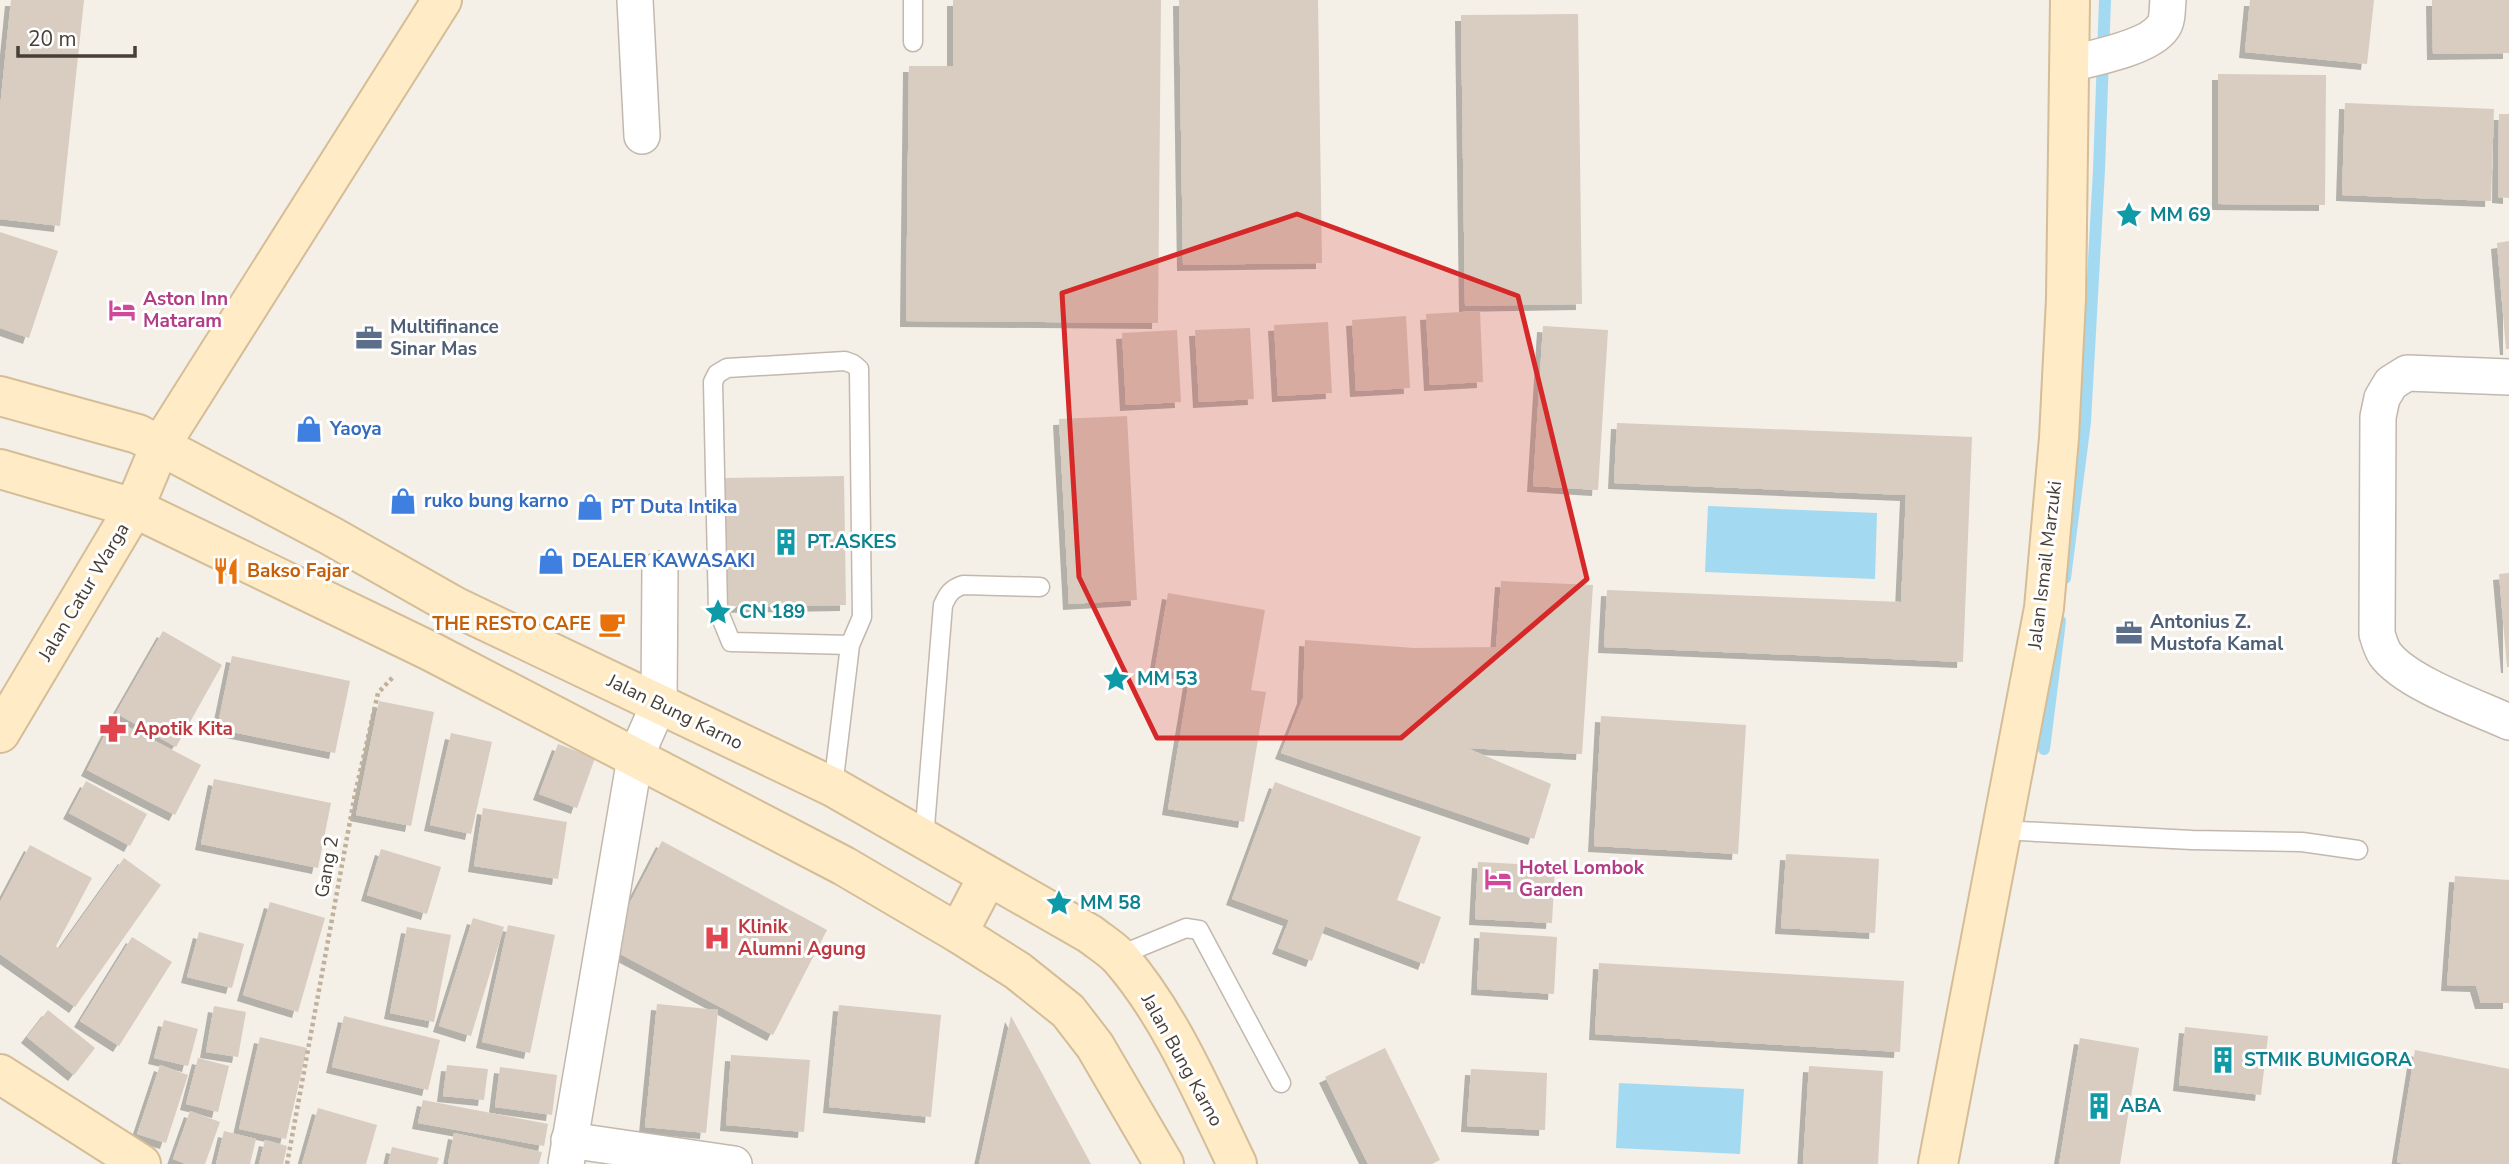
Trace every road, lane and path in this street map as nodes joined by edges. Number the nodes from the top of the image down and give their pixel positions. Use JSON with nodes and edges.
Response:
{"nodes":[{"id":1,"x":442,"y":0,"type":"edge"},
{"id":2,"x":635,"y":0,"type":"edge"},
{"id":3,"x":913,"y":0,"type":"edge"},
{"id":4,"x":2070,"y":0,"type":"edge"},
{"id":5,"x":2168,"y":0,"type":"edge"},
{"id":6,"x":913,"y":42,"type":"dead end"},
{"id":7,"x":2080,"y":61,"type":"junction"},
{"id":8,"x":642,"y":136,"type":"dead end"},
{"id":9,"x":2509,"y":377,"type":"edge"},
{"id":10,"x":0,"y":396,"type":"edge"},
{"id":11,"x":160,"y":446,"type":"junction"},
{"id":12,"x":0,"y":469,"type":"edge"},
{"id":13,"x":134,"y":508,"type":"junction"},
{"id":14,"x":660,"y":569,"type":"dead end"},
{"id":15,"x":1040,"y":587,"type":"dead end"},
{"id":16,"x":850,"y":645,"type":"junction"},
{"id":17,"x":430,"y":652,"type":"junction"},
{"id":18,"x":659,"y":704,"type":"junction"},
{"id":19,"x":2509,"y":722,"type":"edge"},
{"id":20,"x":0,"y":733,"type":"edge"},
{"id":21,"x":635,"y":758,"type":"junction"},
{"id":22,"x":833,"y":787,"type":"junction"},
{"id":23,"x":2001,"y":830,"type":"junction"},
{"id":24,"x":924,"y":839,"type":"junction"},
{"id":25,"x":2358,"y":850,"type":"dead end"},
{"id":26,"x":988,"y":876,"type":"junction"},
{"id":27,"x":958,"y":933,"type":"junction"},
{"id":28,"x":1118,"y":956,"type":"junction"},
{"id":29,"x":0,"y":1074,"type":"edge"},
{"id":30,"x":1281,"y":1083,"type":"dead end"},
{"id":31,"x":568,"y":1152,"type":"edge"},
{"id":32,"x":141,"y":1164,"type":"edge"},
{"id":33,"x":287,"y":1164,"type":"edge"},
{"id":34,"x":734,"y":1164,"type":"edge"},
{"id":35,"x":1164,"y":1164,"type":"edge"},
{"id":36,"x":1237,"y":1164,"type":"edge"},
{"id":37,"x":1938,"y":1164,"type":"edge"}],
"edges":[{"from":1,"to":11,"type":"main road","name":"Jalan Catur Warga"},
{"from":2,"to":8,"type":"street"},
{"from":3,"to":6,"type":"lane"},
{"from":4,"to":7,"type":"main road","name":"Jalan Ismail Marzuki"},
{"from":5,"to":7,"type":"street"},
{"from":7,"to":23,"type":"main road","name":"Jalan Ismail Marzuki"},
{"from":9,"to":19,"type":"street"},
{"from":10,"to":11,"type":"main road","name":"Jalan Bung Karno"},
{"from":11,"to":13,"type":"main road","name":"Jalan Catur Warga"},
{"from":11,"to":18,"type":"main road","name":"Jalan Bung Karno"},
{"from":12,"to":13,"type":"main road"},
{"from":13,"to":17,"type":"main road"},
{"from":13,"to":20,"type":"main road","name":"Jalan Catur Warga"},
{"from":14,"to":18,"type":"street"},
{"from":15,"to":24,"type":"lane"},
{"from":16,"to":16,"type":"lane"},
{"from":16,"to":22,"type":"lane"},
{"from":17,"to":21,"type":"main road"},
{"from":17,"to":33,"type":"path","name":"Gang 2"},
{"from":18,"to":21,"type":"street"},
{"from":18,"to":22,"type":"main road","name":"Jalan Bung Karno"},
{"from":21,"to":27,"type":"main road"},
{"from":21,"to":31,"type":"street"},
{"from":22,"to":24,"type":"main road","name":"Jalan Bung Karno"},
{"from":23,"to":25,"type":"lane"},
{"from":23,"to":37,"type":"main road","name":"Jalan Ismail Marzuki"},
{"from":24,"to":26,"type":"main road","name":"Jalan Bung Karno"},
{"from":26,"to":27,"type":"main road"},
{"from":26,"to":28,"type":"main road","name":"Jalan Bung Karno"},
{"from":27,"to":35,"type":"main road"},
{"from":28,"to":30,"type":"lane"},
{"from":28,"to":36,"type":"main road","name":"Jalan Bung Karno"},
{"from":29,"to":32,"type":"main road"},
{"from":31,"to":34,"type":"street"}]}
